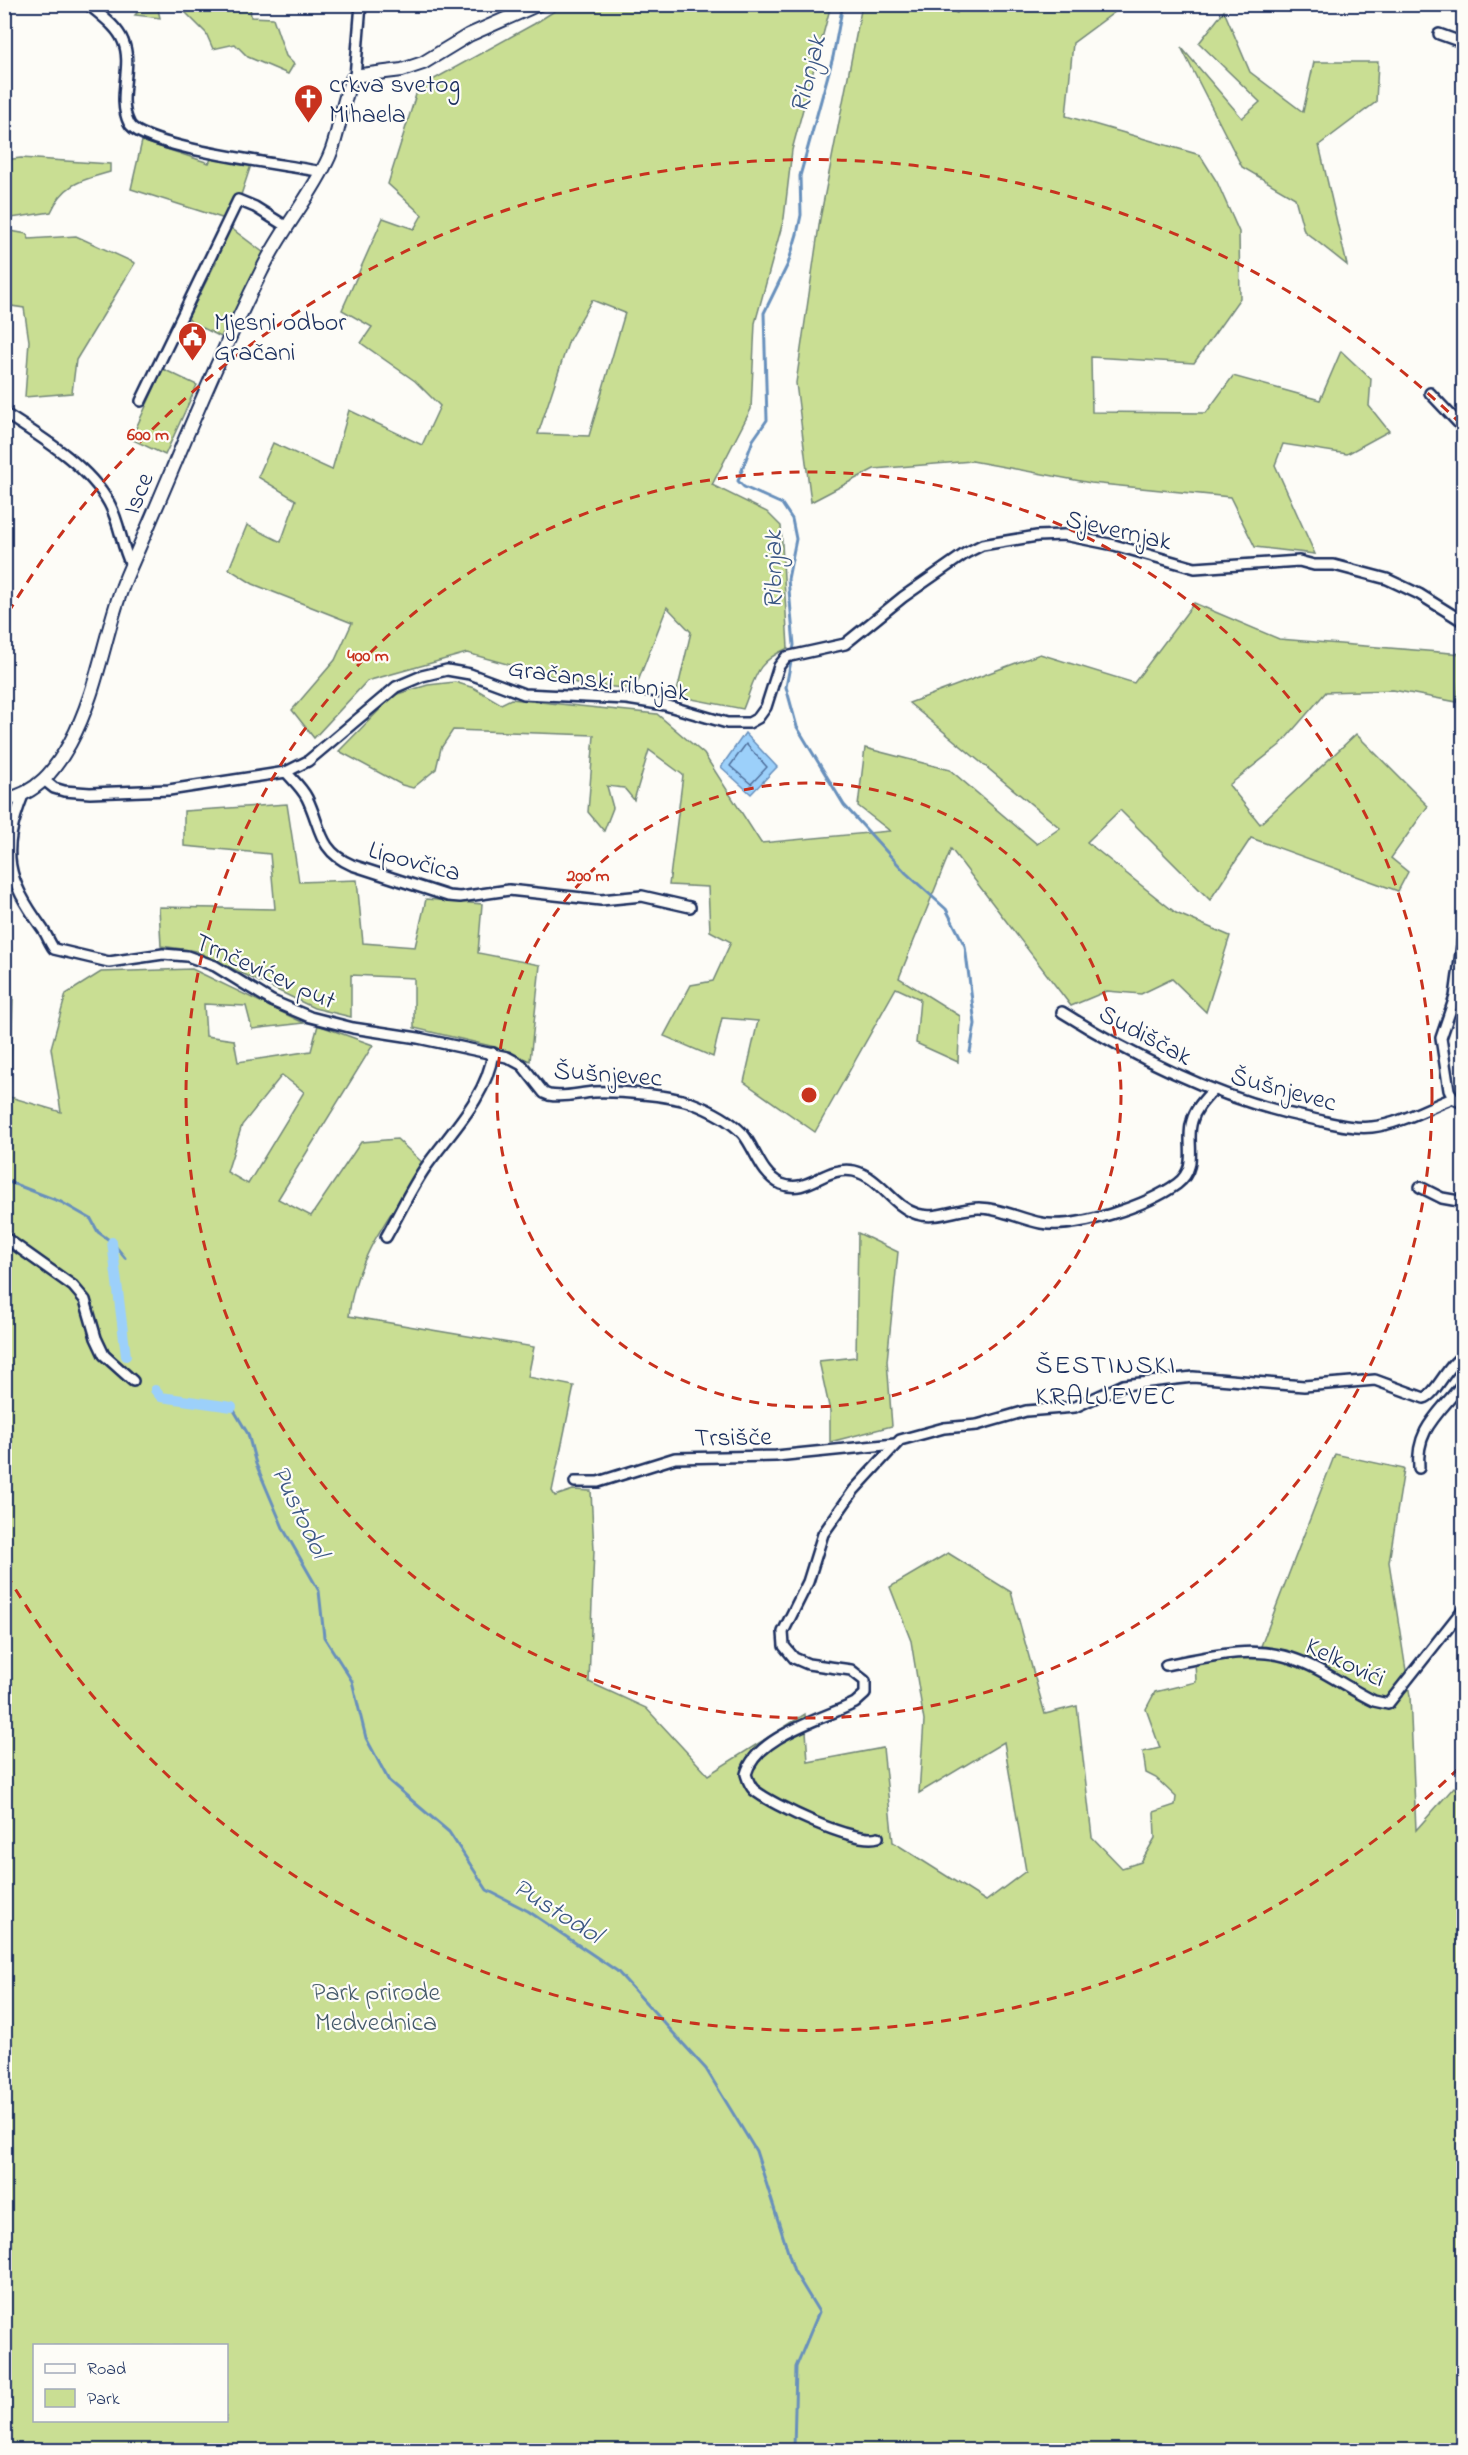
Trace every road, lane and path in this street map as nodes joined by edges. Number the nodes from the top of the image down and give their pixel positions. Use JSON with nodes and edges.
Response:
{"nodes":[{"id":1,"x":88,"y":4,"type":"edge"},
{"id":2,"x":361,"y":4,"type":"edge"},
{"id":3,"x":539,"y":4,"type":"edge"},
{"id":4,"x":1439,"y":34,"type":"dead end"},
{"id":5,"x":1464,"y":43,"type":"edge"},
{"id":6,"x":355,"y":77,"type":"junction"},
{"id":7,"x":322,"y":172,"type":"junction"},
{"id":8,"x":287,"y":227,"type":"junction"},
{"id":9,"x":1430,"y":393,"type":"dead end"},
{"id":10,"x":141,"y":401,"type":"dead end"},
{"id":11,"x":4,"y":413,"type":"edge"},
{"id":12,"x":1464,"y":429,"type":"edge"},
{"id":13,"x":131,"y":565,"type":"junction"},
{"id":14,"x":1464,"y":622,"type":"edge"},
{"id":15,"x":786,"y":657,"type":"joint"},
{"id":16,"x":286,"y":772,"type":"junction"},
{"id":17,"x":44,"y":780,"type":"junction"},
{"id":18,"x":23,"y":795,"type":"junction"},
{"id":19,"x":4,"y":800,"type":"edge"},
{"id":20,"x":4,"y":810,"type":"edge"},
{"id":21,"x":9,"y":822,"type":"junction"},
{"id":22,"x":690,"y":907,"type":"dead end"},
{"id":23,"x":1464,"y":930,"type":"edge"},
{"id":24,"x":1062,"y":1012,"type":"dead end"},
{"id":25,"x":493,"y":1053,"type":"junction"},
{"id":26,"x":1212,"y":1091,"type":"junction"},
{"id":27,"x":1453,"y":1098,"type":"junction"},
{"id":28,"x":1464,"y":1104,"type":"edge"},
{"id":29,"x":1420,"y":1187,"type":"dead end"},
{"id":30,"x":1464,"y":1202,"type":"edge"},
{"id":31,"x":4,"y":1236,"type":"edge"},
{"id":32,"x":386,"y":1237,"type":"dead end"},
{"id":33,"x":1464,"y":1355,"type":"edge"},
{"id":34,"x":133,"y":1381,"type":"dead end"},
{"id":35,"x":1464,"y":1381,"type":"edge"},
{"id":36,"x":895,"y":1444,"type":"junction"},
{"id":37,"x":1419,"y":1468,"type":"dead end"},
{"id":38,"x":575,"y":1482,"type":"dead end"},
{"id":39,"x":1464,"y":1608,"type":"edge"},
{"id":40,"x":1166,"y":1665,"type":"dead end"},
{"id":41,"x":878,"y":1837,"type":"dead end"}],
"edges":[{"from":1,"to":7,"type":"street"},
{"from":2,"to":6,"type":"street"},
{"from":3,"to":6,"type":"street"},
{"from":4,"to":5,"type":"street"},
{"from":6,"to":7,"type":"street","name":"Isce"},
{"from":7,"to":8,"type":"street","name":"Isce"},
{"from":8,"to":10,"type":"street"},
{"from":8,"to":13,"type":"street","name":"Isce"},
{"from":9,"to":12,"type":"street"},
{"from":11,"to":13,"type":"street"},
{"from":13,"to":17,"type":"street","name":"Isce"},
{"from":14,"to":15,"type":"street","name":"Sjevernjak"},
{"from":15,"to":16,"type":"street","name":"Gračanski ribnjak"},
{"from":16,"to":17,"type":"street","name":"Gračanski ribnjak"},
{"from":16,"to":22,"type":"street","name":"Lipovčica"},
{"from":17,"to":18,"type":"street","name":"Isce"},
{"from":18,"to":19,"type":"street"},
{"from":18,"to":21,"type":"street","name":"Trnčevićev put"},
{"from":20,"to":21,"type":"street","name":"Trnčevićev put"},
{"from":21,"to":25,"type":"street","name":"Trnčevićev put"},
{"from":23,"to":27,"type":"street"},
{"from":24,"to":26,"type":"street","name":"Sudiščak"},
{"from":25,"to":26,"type":"street","name":"Šušnjevec"},
{"from":25,"to":32,"type":"street"},
{"from":26,"to":27,"type":"street","name":"Šušnjevec"},
{"from":27,"to":28,"type":"street"},
{"from":29,"to":30,"type":"street"},
{"from":31,"to":34,"type":"street"},
{"from":33,"to":36,"type":"street"},
{"from":35,"to":37,"type":"street"},
{"from":36,"to":38,"type":"street","name":"Trsišče"},
{"from":36,"to":41,"type":"street"},
{"from":39,"to":40,"type":"street","name":"Kelkovići"}]}
